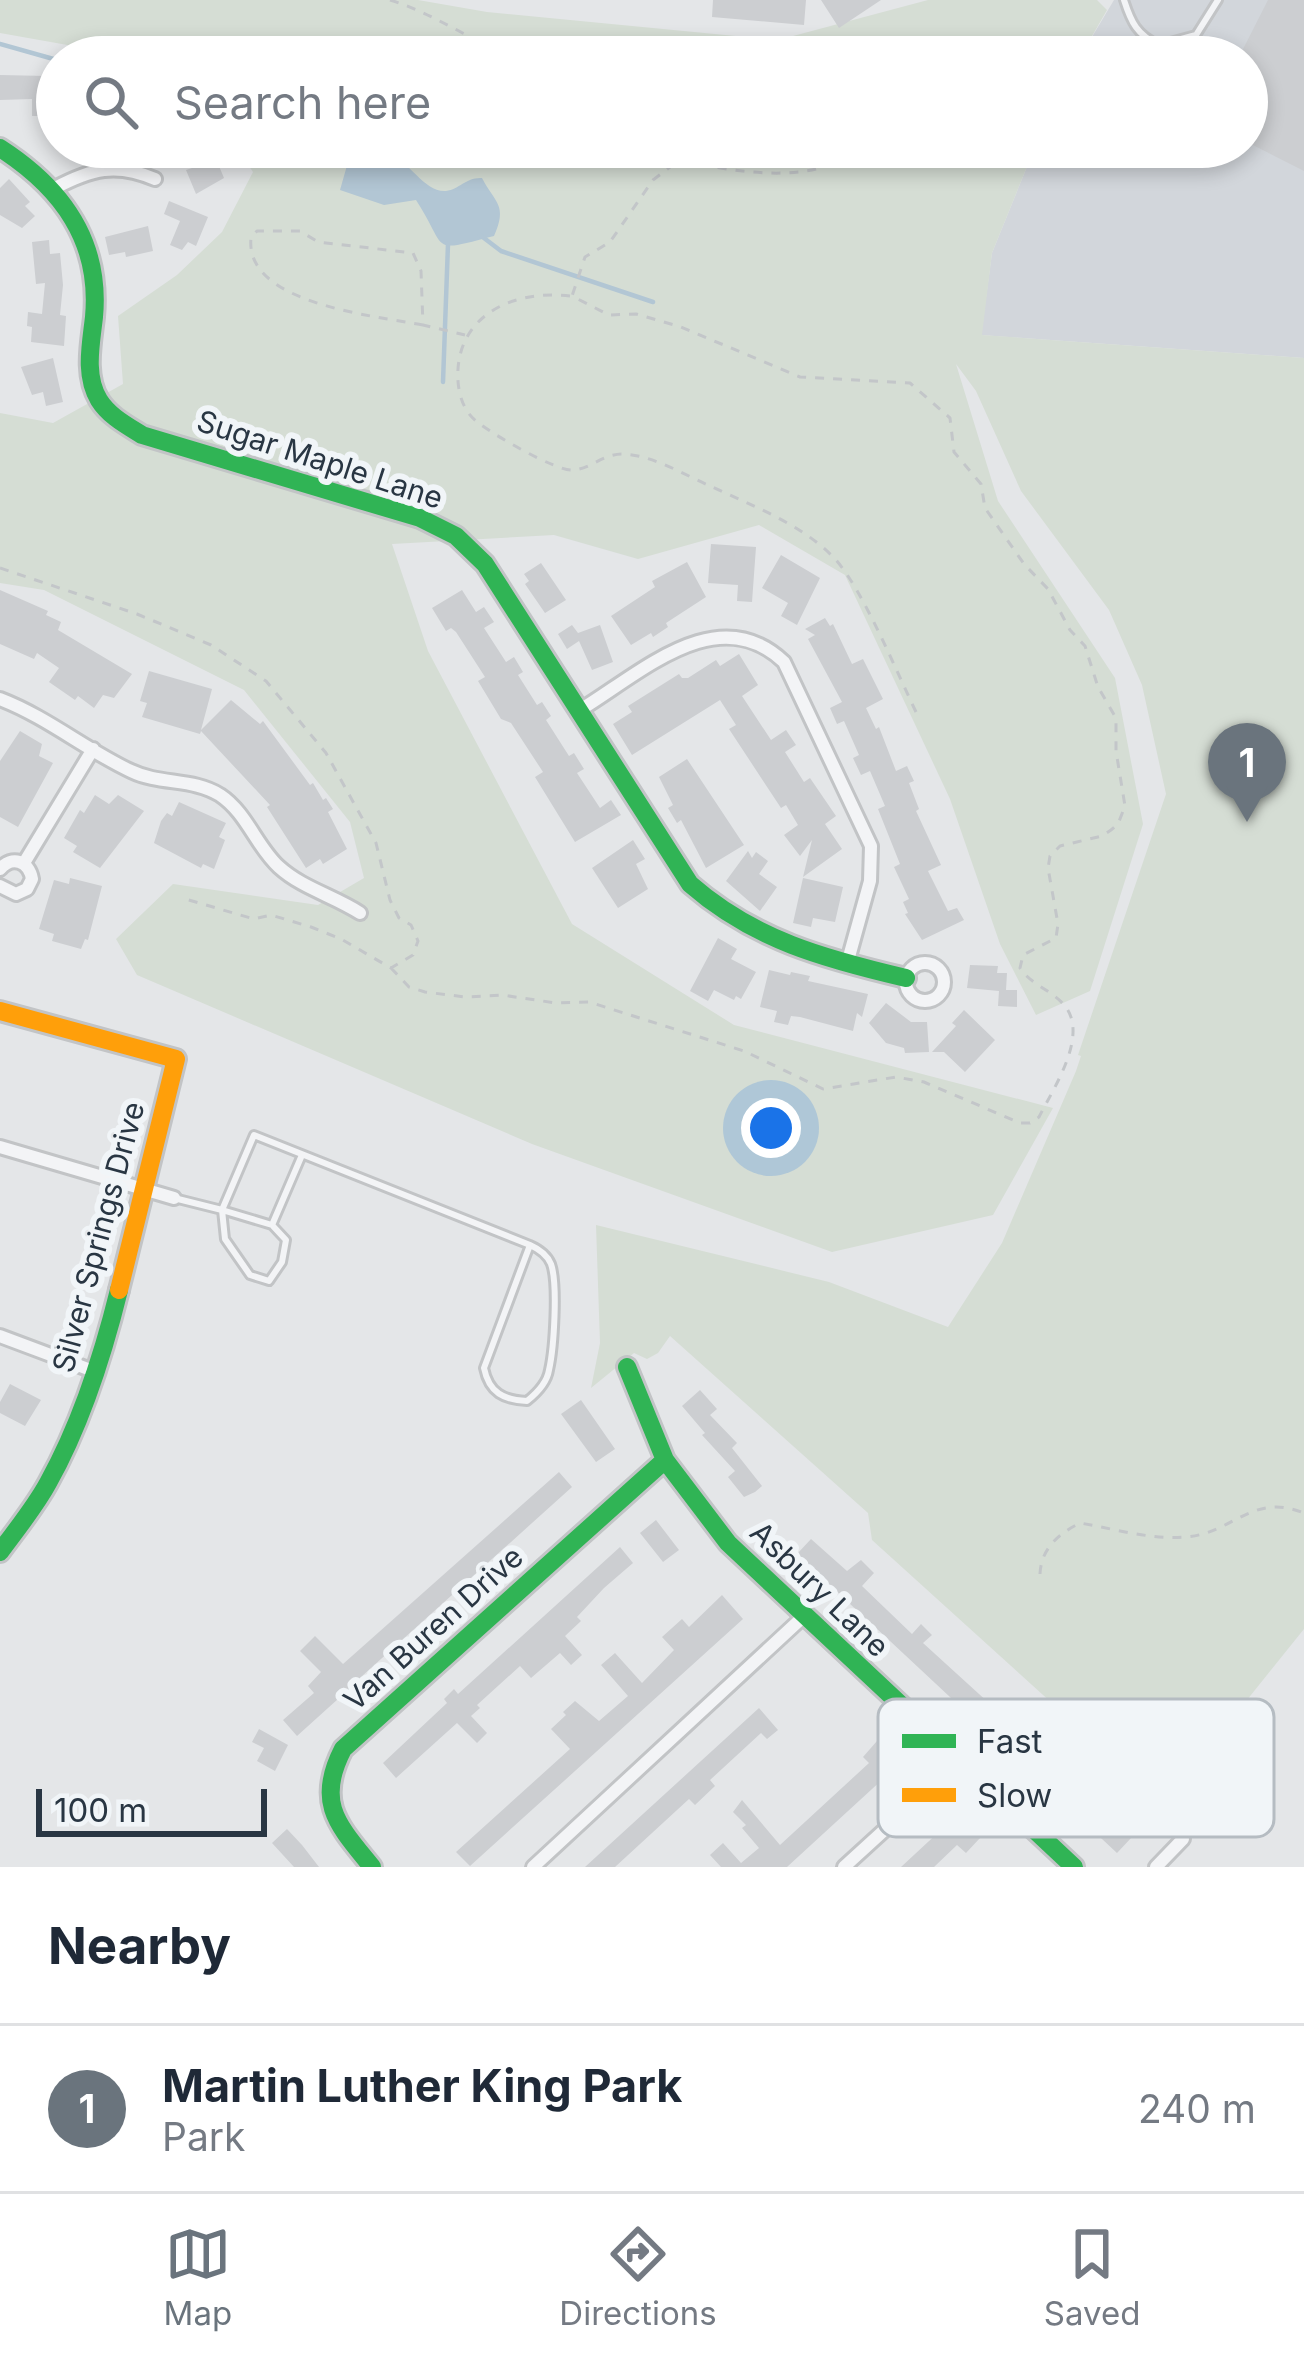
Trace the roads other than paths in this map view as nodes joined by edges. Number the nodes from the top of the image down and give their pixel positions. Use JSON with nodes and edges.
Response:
{"nodes":[{"id":1,"x":1124,"y":0,"type":"edge"},
{"id":2,"x":1218,"y":0,"type":"edge"},
{"id":3,"x":1141,"y":36,"type":"edge"},
{"id":4,"x":1192,"y":36,"type":"edge"},
{"id":5,"x":0,"y":148,"type":"edge"},
{"id":6,"x":155,"y":178,"type":"dead end"},
{"id":7,"x":55,"y":188,"type":"junction"},
{"id":8,"x":0,"y":699,"type":"edge"},
{"id":9,"x":580,"y":710,"type":"junction"},
{"id":10,"x":92,"y":749,"type":"junction"},
{"id":11,"x":24,"y":863,"type":"junction"},
{"id":12,"x":0,"y":869,"type":"edge"},
{"id":13,"x":0,"y":886,"type":"edge"},
{"id":14,"x":360,"y":914,"type":"dead end"},
{"id":15,"x":848,"y":964,"type":"junction"},
{"id":16,"x":906,"y":978,"type":"dead end"},
{"id":17,"x":0,"y":1012,"type":"edge"},
{"id":18,"x":0,"y":1147,"type":"edge"},
{"id":19,"x":302,"y":1155,"type":"junction"},
{"id":20,"x":144,"y":1189,"type":"junction"},
{"id":21,"x":174,"y":1198,"type":"joint"},
{"id":22,"x":222,"y":1210,"type":"junction"},
{"id":23,"x":272,"y":1225,"type":"junction"},
{"id":24,"x":530,"y":1245,"type":"junction"},
{"id":25,"x":0,"y":1336,"type":"edge"},
{"id":26,"x":627,"y":1366,"type":"dead end"},
{"id":27,"x":96,"y":1372,"type":"junction"},
{"id":28,"x":664,"y":1460,"type":"junction"},
{"id":29,"x":0,"y":1552,"type":"edge"},
{"id":30,"x":803,"y":1617,"type":"junction"},
{"id":31,"x":891,"y":1699,"type":"edge"},
{"id":32,"x":878,"y":1836,"type":"edge"},
{"id":33,"x":1041,"y":1837,"type":"edge"},
{"id":34,"x":1183,"y":1839,"type":"dead end"},
{"id":35,"x":372,"y":1867,"type":"edge"},
{"id":36,"x":533,"y":1867,"type":"edge"},
{"id":37,"x":844,"y":1867,"type":"edge"},
{"id":38,"x":1074,"y":1867,"type":"edge"},
{"id":39,"x":1156,"y":1867,"type":"edge"}],
"edges":[{"from":1,"to":3,"type":"lane"},
{"from":2,"to":4,"type":"lane"},
{"from":5,"to":7,"type":"street","name":"Sugar Maple Lane"},
{"from":6,"to":7,"type":"street"},
{"from":7,"to":9,"type":"street","name":"Sugar Maple Lane"},
{"from":8,"to":10,"type":"street"},
{"from":9,"to":15,"type":"street","name":"Sugar Maple Lane"},
{"from":9,"to":15,"type":"street"},
{"from":10,"to":11,"type":"street"},
{"from":10,"to":14,"type":"street"},
{"from":11,"to":12,"type":"street"},
{"from":11,"to":13,"type":"street"},
{"from":15,"to":16,"type":"street","name":"Sugar Maple Lane"},
{"from":17,"to":20,"type":"street","name":"Silver Springs Drive"},
{"from":18,"to":20,"type":"street"},
{"from":19,"to":22,"type":"lane"},
{"from":19,"to":23,"type":"lane"},
{"from":19,"to":24,"type":"lane"},
{"from":20,"to":21,"type":"street"},
{"from":20,"to":27,"type":"street","name":"Silver Springs Drive"},
{"from":21,"to":22,"type":"lane"},
{"from":22,"to":23,"type":"lane"},
{"from":22,"to":23,"type":"lane"},
{"from":24,"to":24,"type":"lane"},
{"from":25,"to":27,"type":"street"},
{"from":26,"to":28,"type":"street","name":"Asbury Lane"},
{"from":27,"to":29,"type":"street","name":"Silver Springs Drive"},
{"from":28,"to":30,"type":"street","name":"Asbury Lane"},
{"from":28,"to":35,"type":"street","name":"Van Buren Drive"},
{"from":30,"to":31,"type":"street","name":"Asbury Lane"},
{"from":30,"to":36,"type":"street"},
{"from":32,"to":37,"type":"street"},
{"from":33,"to":38,"type":"street","name":"Asbury Lane"},
{"from":34,"to":39,"type":"street"}]}
